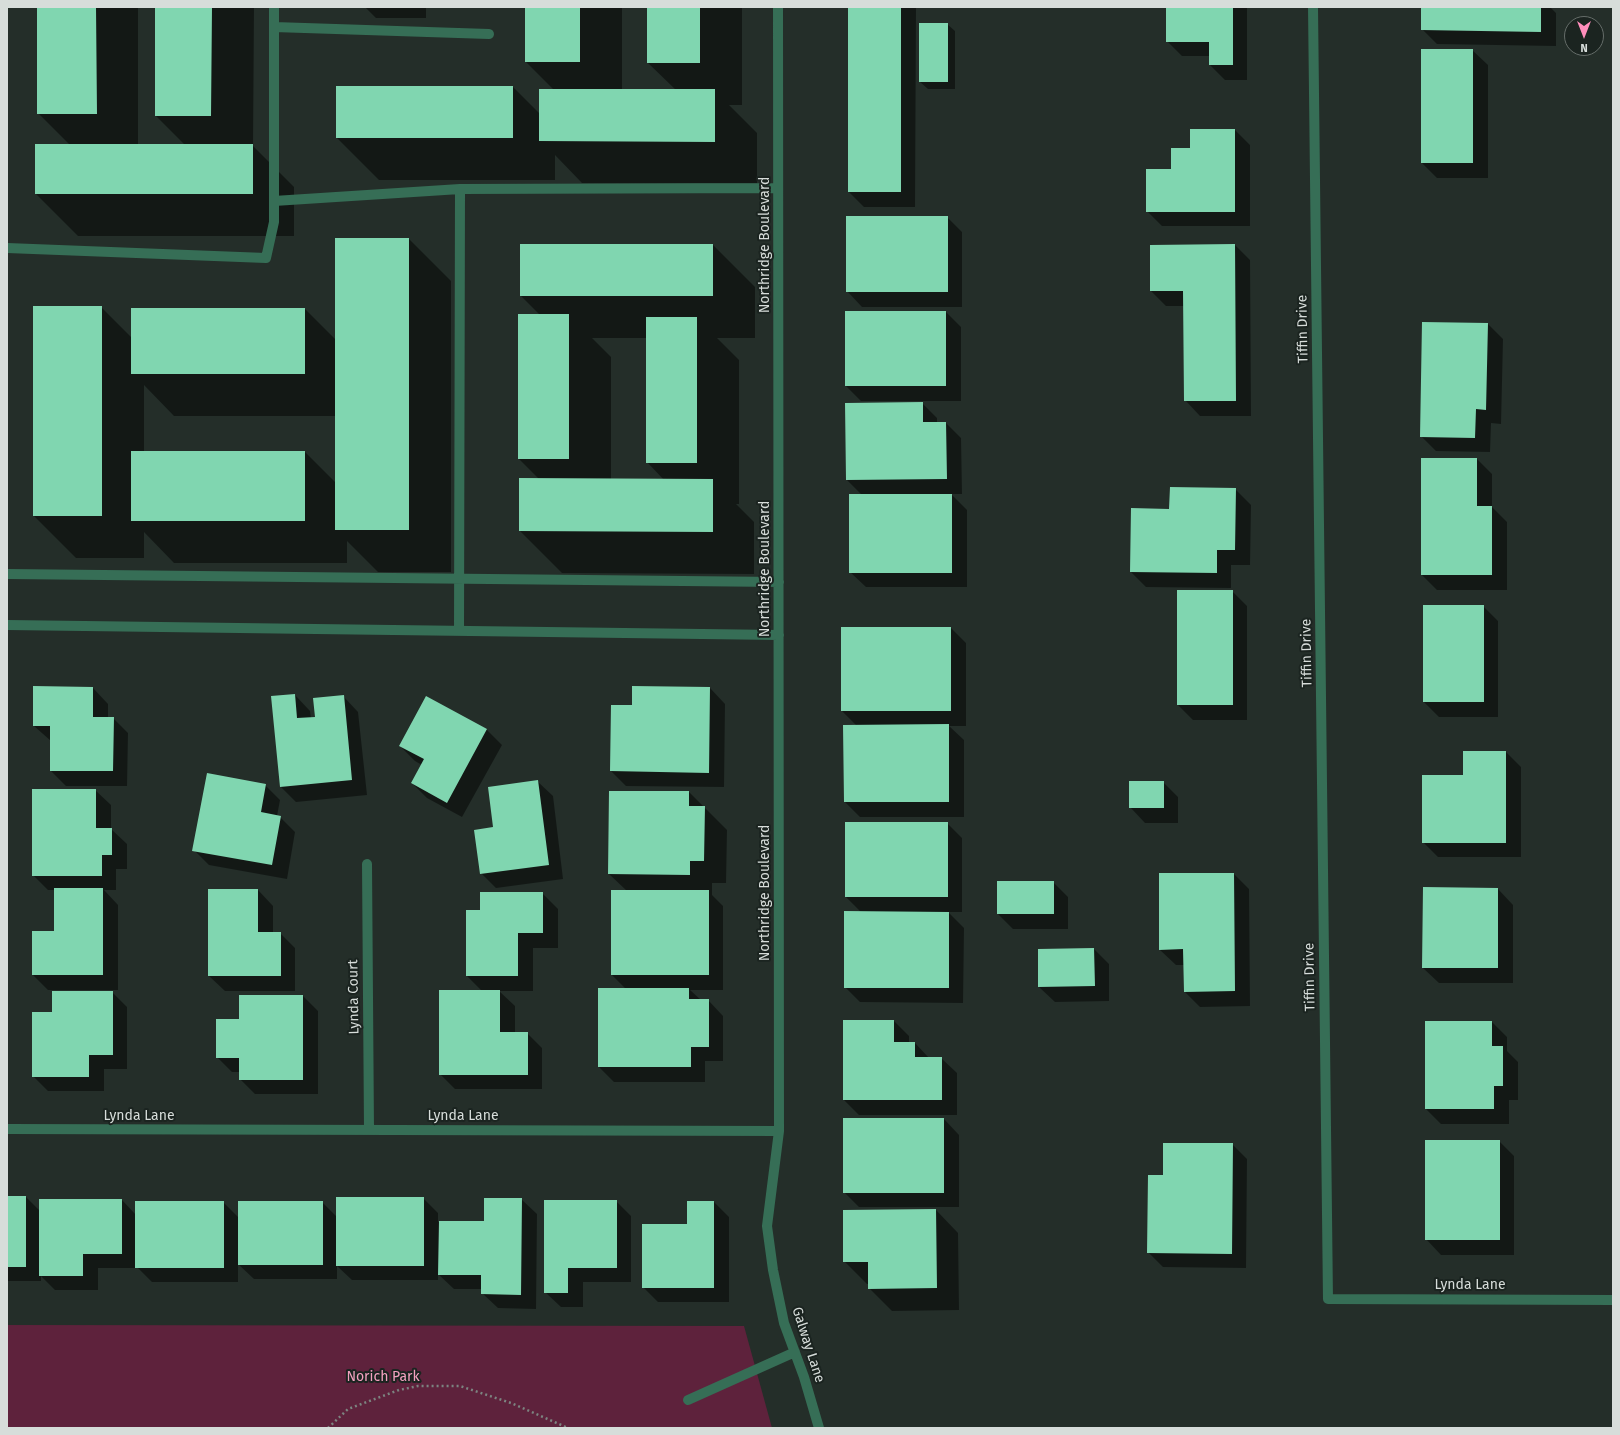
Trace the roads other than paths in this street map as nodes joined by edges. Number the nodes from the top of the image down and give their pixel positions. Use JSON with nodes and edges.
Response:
{"nodes":[{"id":1,"x":274,"y":7,"type":"edge"},
{"id":2,"x":778,"y":7,"type":"edge"},
{"id":3,"x":1313,"y":7,"type":"edge"},
{"id":4,"x":274,"y":27,"type":"junction"},
{"id":5,"x":489,"y":34,"type":"dead end"},
{"id":6,"x":778,"y":188,"type":"junction"},
{"id":7,"x":460,"y":189,"type":"junction"},
{"id":8,"x":274,"y":201,"type":"junction"},
{"id":9,"x":7,"y":248,"type":"edge"},
{"id":10,"x":7,"y":574,"type":"edge"},
{"id":11,"x":460,"y":579,"type":"junction"},
{"id":12,"x":779,"y":582,"type":"junction"},
{"id":13,"x":7,"y":625,"type":"edge"},
{"id":14,"x":459,"y":631,"type":"junction"},
{"id":15,"x":779,"y":635,"type":"junction"},
{"id":16,"x":367,"y":864,"type":"dead end"},
{"id":17,"x":7,"y":1130,"type":"edge"},
{"id":18,"x":369,"y":1130,"type":"junction"},
{"id":19,"x":779,"y":1131,"type":"junction"},
{"id":20,"x":1328,"y":1299,"type":"joint"},
{"id":21,"x":1613,"y":1300,"type":"edge"},
{"id":22,"x":795,"y":1352,"type":"junction"},
{"id":23,"x":688,"y":1400,"type":"dead end"},
{"id":24,"x":819,"y":1428,"type":"edge"}],
"edges":[{"from":1,"to":4,"type":"street"},
{"from":2,"to":6,"type":"street","name":"Northridge Boulevard"},
{"from":3,"to":20,"type":"street","name":"Tiffin Drive"},
{"from":4,"to":5,"type":"street"},
{"from":4,"to":8,"type":"street"},
{"from":6,"to":7,"type":"street"},
{"from":6,"to":12,"type":"street","name":"Northridge Boulevard"},
{"from":7,"to":8,"type":"street"},
{"from":7,"to":11,"type":"street"},
{"from":8,"to":9,"type":"street"},
{"from":10,"to":11,"type":"street"},
{"from":11,"to":12,"type":"street"},
{"from":11,"to":14,"type":"street"},
{"from":12,"to":15,"type":"street","name":"Northridge Boulevard"},
{"from":13,"to":14,"type":"street"},
{"from":14,"to":15,"type":"street"},
{"from":15,"to":19,"type":"street","name":"Northridge Boulevard"},
{"from":16,"to":18,"type":"street","name":"Lynda Court"},
{"from":17,"to":18,"type":"street","name":"Lynda Lane"},
{"from":18,"to":19,"type":"street","name":"Lynda Lane"},
{"from":19,"to":22,"type":"street","name":"Galway Lane"},
{"from":20,"to":21,"type":"street","name":"Lynda Lane"},
{"from":22,"to":23,"type":"street"},
{"from":22,"to":24,"type":"street","name":"Galway Lane"}]}
